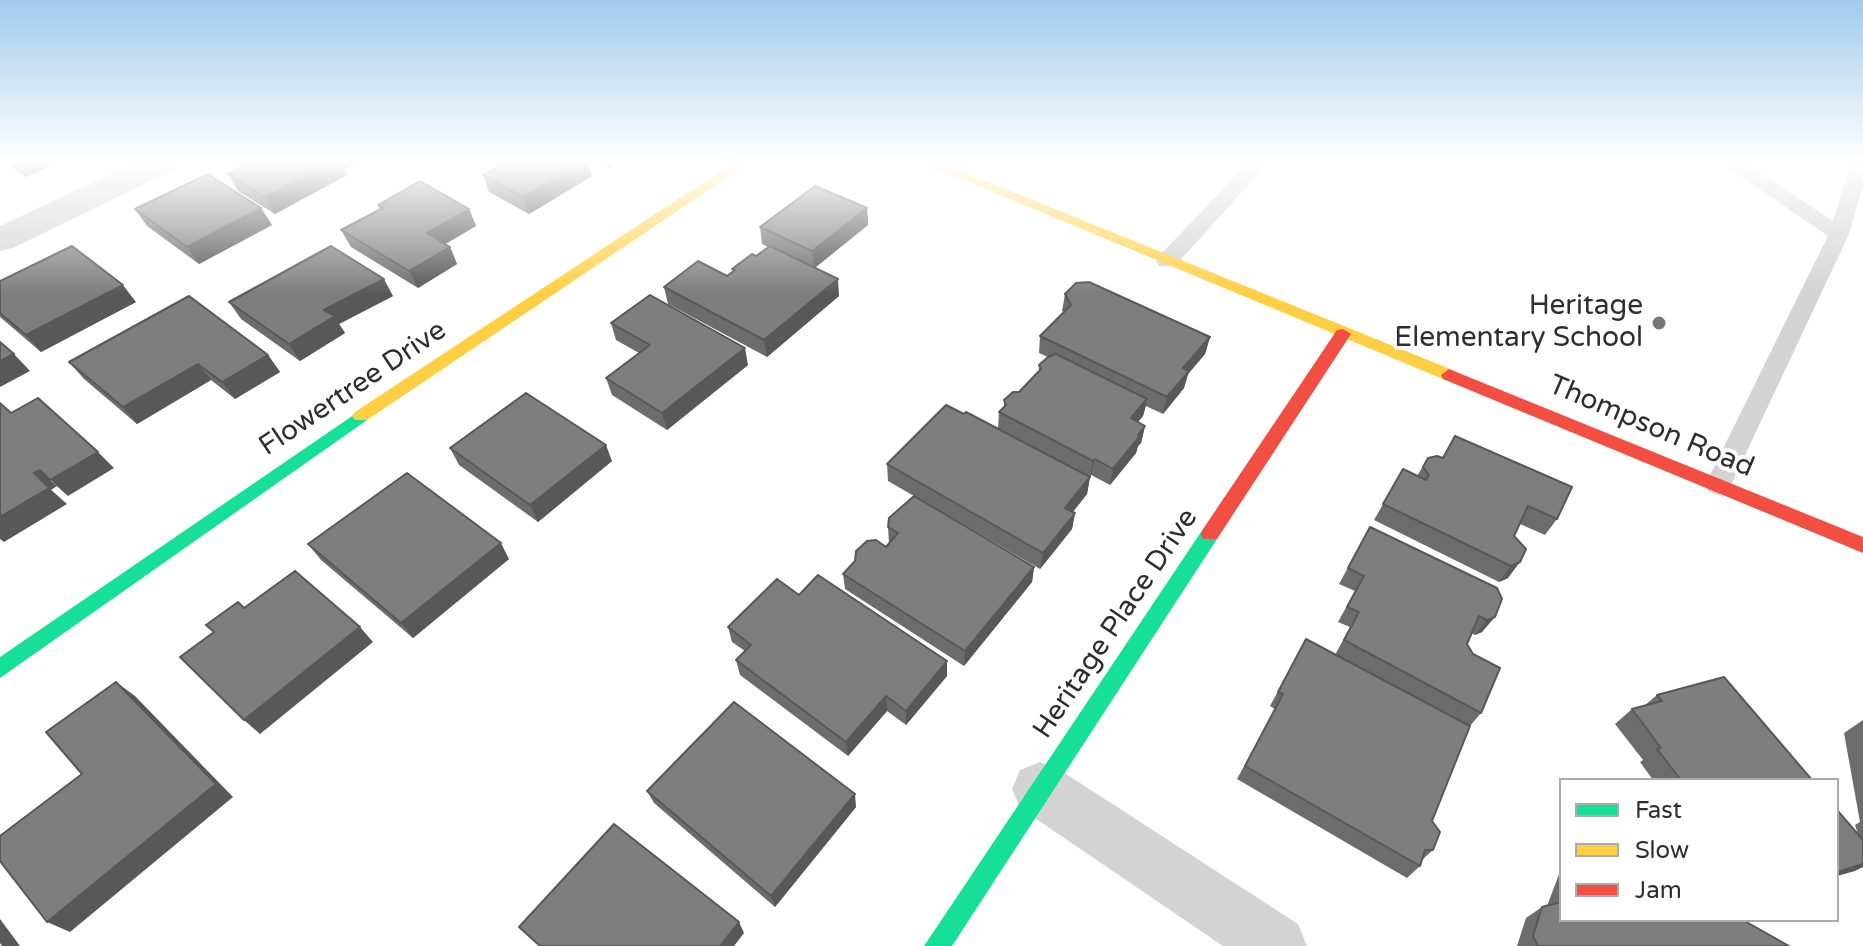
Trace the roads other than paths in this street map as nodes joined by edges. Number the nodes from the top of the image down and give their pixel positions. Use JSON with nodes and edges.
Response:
{"nodes":[{"id":1,"x":71,"y":206,"type":"edge"},
{"id":2,"x":676,"y":206,"type":"edge"},
{"id":3,"x":1035,"y":206,"type":"edge"},
{"id":4,"x":1218,"y":206,"type":"edge"},
{"id":5,"x":1797,"y":206,"type":"edge"},
{"id":6,"x":1846,"y":206,"type":"edge"},
{"id":7,"x":1839,"y":234,"type":"junction"},
{"id":8,"x":0,"y":240,"type":"edge"},
{"id":9,"x":1167,"y":261,"type":"junction"},
{"id":10,"x":1343,"y":334,"type":"junction"},
{"id":11,"x":1718,"y":485,"type":"junction"},
{"id":12,"x":1863,"y":545,"type":"edge"},
{"id":13,"x":0,"y":669,"type":"edge"},
{"id":14,"x":1040,"y":789,"type":"junction"},
{"id":15,"x":937,"y":946,"type":"edge"},
{"id":16,"x":1276,"y":946,"type":"edge"}],
"edges":[{"from":1,"to":8,"type":"street"},
{"from":2,"to":13,"type":"street","name":"Flowertree Drive"},
{"from":3,"to":9,"type":"street","name":"Thompson Road"},
{"from":4,"to":9,"type":"lane"},
{"from":5,"to":7,"type":"lane"},
{"from":6,"to":7,"type":"lane"},
{"from":7,"to":11,"type":"lane"},
{"from":9,"to":10,"type":"street","name":"Thompson Road"},
{"from":10,"to":11,"type":"street","name":"Thompson Road"},
{"from":10,"to":14,"type":"street","name":"Heritage Place Drive"},
{"from":11,"to":12,"type":"street","name":"Thompson Road"},
{"from":14,"to":15,"type":"street","name":"Heritage Place Drive"},
{"from":14,"to":16,"type":"street"}]}
